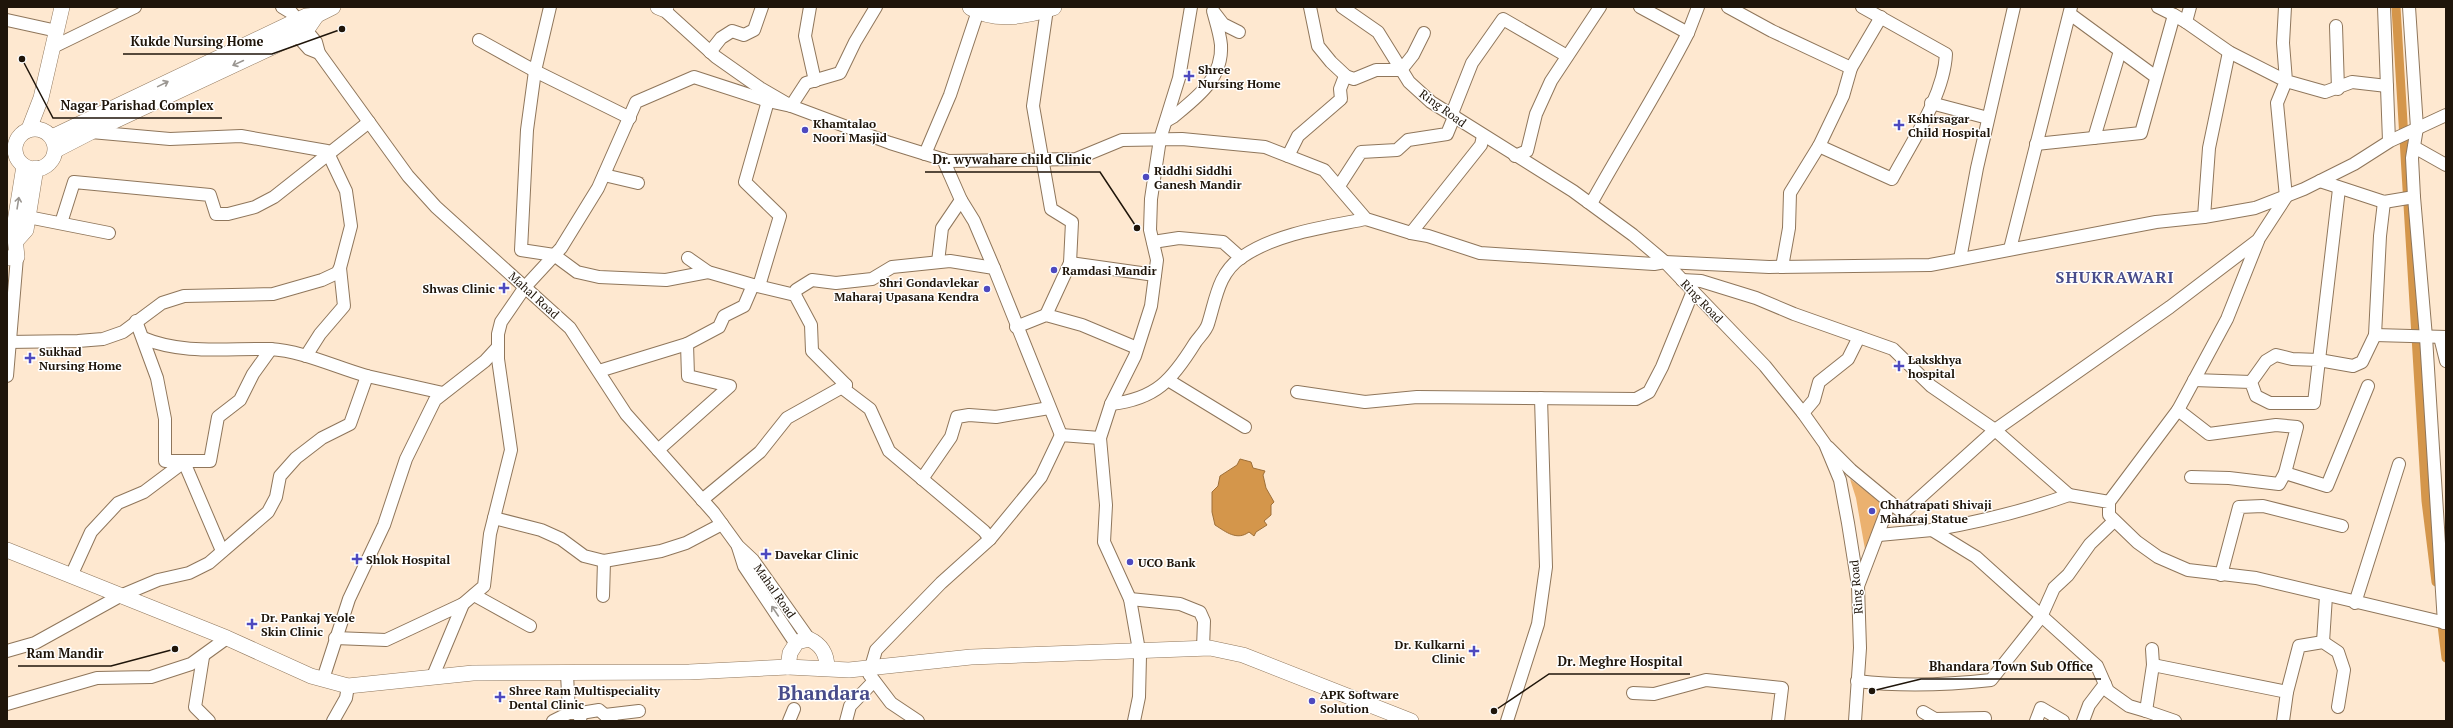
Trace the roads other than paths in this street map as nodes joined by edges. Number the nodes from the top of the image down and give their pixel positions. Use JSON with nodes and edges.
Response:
{"nodes":[{"id":1,"x":62,"y":7,"type":"edge"},
{"id":2,"x":135,"y":7,"type":"edge"},
{"id":3,"x":333,"y":7,"type":"edge"},
{"id":4,"x":550,"y":7,"type":"edge"},
{"id":5,"x":762,"y":7,"type":"edge"},
{"id":6,"x":810,"y":7,"type":"edge"},
{"id":7,"x":876,"y":7,"type":"edge"},
{"id":8,"x":1191,"y":7,"type":"edge"},
{"id":9,"x":1310,"y":7,"type":"edge"},
{"id":10,"x":1342,"y":7,"type":"edge"},
{"id":11,"x":1600,"y":7,"type":"edge"},
{"id":12,"x":1640,"y":7,"type":"edge"},
{"id":13,"x":1698,"y":7,"type":"edge"},
{"id":14,"x":1728,"y":7,"type":"edge"},
{"id":15,"x":1862,"y":7,"type":"edge"},
{"id":16,"x":2014,"y":7,"type":"edge"},
{"id":17,"x":2158,"y":7,"type":"edge"},
{"id":18,"x":2190,"y":7,"type":"edge"},
{"id":19,"x":2284,"y":7,"type":"edge"},
{"id":20,"x":2384,"y":7,"type":"edge"},
{"id":21,"x":2408,"y":7,"type":"edge"},
{"id":22,"x":282,"y":8,"type":"edge"},
{"id":23,"x":662,"y":8,"type":"edge"},
{"id":24,"x":1050,"y":8,"type":"edge"},
{"id":25,"x":974,"y":9,"type":"edge"},
{"id":26,"x":1209,"y":9,"type":"edge"},
{"id":27,"x":2071,"y":10,"type":"edge"},
{"id":28,"x":2174,"y":15,"type":"junction"},
{"id":29,"x":1881,"y":17,"type":"junction"},
{"id":30,"x":7,"y":20,"type":"edge"},
{"id":31,"x":2186,"y":22,"type":"junction"},
{"id":32,"x":2336,"y":26,"type":"dead end"},
{"id":33,"x":297,"y":28,"type":"junction"},
{"id":34,"x":57,"y":30,"type":"junction"},
{"id":35,"x":1240,"y":32,"type":"dead end"},
{"id":36,"x":1424,"y":33,"type":"dead end"},
{"id":37,"x":1688,"y":33,"type":"junction"},
{"id":38,"x":479,"y":40,"type":"dead end"},
{"id":39,"x":53,"y":47,"type":"junction"},
{"id":40,"x":2120,"y":50,"type":"junction"},
{"id":41,"x":710,"y":52,"type":"junction"},
{"id":42,"x":2229,"y":52,"type":"junction"},
{"id":43,"x":1567,"y":56,"type":"junction"},
{"id":44,"x":1851,"y":68,"type":"junction"},
{"id":45,"x":1401,"y":70,"type":"junction"},
{"id":46,"x":535,"y":71,"type":"junction"},
{"id":47,"x":1346,"y":76,"type":"junction"},
{"id":48,"x":2156,"y":77,"type":"junction"},
{"id":49,"x":815,"y":80,"type":"junction"},
{"id":50,"x":2286,"y":81,"type":"junction"},
{"id":51,"x":2386,"y":86,"type":"junction"},
{"id":52,"x":2338,"y":89,"type":"junction"},
{"id":53,"x":768,"y":101,"type":"junction"},
{"id":54,"x":1931,"y":103,"type":"junction"},
{"id":55,"x":791,"y":106,"type":"junction"},
{"id":56,"x":2446,"y":115,"type":"edge"},
{"id":57,"x":1454,"y":117,"type":"junction"},
{"id":58,"x":630,"y":118,"type":"junction"},
{"id":59,"x":1988,"y":118,"type":"junction"},
{"id":60,"x":1166,"y":121,"type":"junction"},
{"id":61,"x":369,"y":122,"type":"junction"},
{"id":62,"x":2416,"y":128,"type":"junction"},
{"id":63,"x":91,"y":132,"type":"junction"},
{"id":64,"x":1483,"y":136,"type":"junction"},
{"id":65,"x":46,"y":137,"type":"junction"},
{"id":66,"x":2094,"y":138,"type":"junction"},
{"id":67,"x":1160,"y":139,"type":"junction"},
{"id":68,"x":2390,"y":141,"type":"junction"},
{"id":69,"x":2036,"y":144,"type":"junction"},
{"id":70,"x":11,"y":145,"type":"edge"},
{"id":71,"x":1818,"y":146,"type":"junction"},
{"id":72,"x":2414,"y":147,"type":"junction"},
{"id":73,"x":328,"y":154,"type":"junction"},
{"id":74,"x":925,"y":154,"type":"junction"},
{"id":75,"x":1288,"y":156,"type":"junction"},
{"id":76,"x":1515,"y":156,"type":"junction"},
{"id":77,"x":943,"y":159,"type":"junction"},
{"id":78,"x":1041,"y":161,"type":"junction"},
{"id":79,"x":2446,"y":166,"type":"edge"},
{"id":80,"x":30,"y":167,"type":"junction"},
{"id":81,"x":604,"y":175,"type":"junction"},
{"id":82,"x":2320,"y":181,"type":"junction"},
{"id":83,"x":638,"y":183,"type":"dead end"},
{"id":84,"x":1339,"y":186,"type":"junction"},
{"id":85,"x":2339,"y":189,"type":"junction"},
{"id":86,"x":2286,"y":197,"type":"junction"},
{"id":87,"x":2414,"y":197,"type":"junction"},
{"id":88,"x":961,"y":200,"type":"junction"},
{"id":89,"x":1588,"y":202,"type":"junction"},
{"id":90,"x":2384,"y":202,"type":"junction"},
{"id":91,"x":28,"y":217,"type":"junction"},
{"id":92,"x":2204,"y":217,"type":"junction"},
{"id":93,"x":1366,"y":219,"type":"junction"},
{"id":94,"x":61,"y":222,"type":"junction"},
{"id":95,"x":109,"y":233,"type":"dead end"},
{"id":96,"x":1411,"y":233,"type":"junction"},
{"id":97,"x":17,"y":240,"type":"junction"},
{"id":98,"x":2258,"y":240,"type":"junction"},
{"id":99,"x":1153,"y":242,"type":"junction"},
{"id":100,"x":2010,"y":249,"type":"junction"},
{"id":101,"x":554,"y":256,"type":"junction"},
{"id":102,"x":12,"y":257,"type":"edge"},
{"id":103,"x":688,"y":258,"type":"dead end"},
{"id":104,"x":1241,"y":258,"type":"junction"},
{"id":105,"x":1960,"y":259,"type":"junction"},
{"id":106,"x":938,"y":262,"type":"junction"},
{"id":107,"x":1665,"y":262,"type":"junction"},
{"id":108,"x":1070,"y":263,"type":"junction"},
{"id":109,"x":1782,"y":266,"type":"junction"},
{"id":110,"x":340,"y":268,"type":"junction"},
{"id":111,"x":994,"y":268,"type":"junction"},
{"id":112,"x":708,"y":272,"type":"junction"},
{"id":113,"x":1155,"y":276,"type":"junction"},
{"id":114,"x":1682,"y":280,"type":"junction"},
{"id":115,"x":756,"y":285,"type":"junction"},
{"id":116,"x":525,"y":287,"type":"junction"},
{"id":117,"x":1693,"y":291,"type":"junction"},
{"id":118,"x":795,"y":295,"type":"junction"},
{"id":119,"x":1046,"y":315,"type":"junction"},
{"id":120,"x":136,"y":322,"type":"junction"},
{"id":121,"x":1016,"y":327,"type":"junction"},
{"id":122,"x":2375,"y":335,"type":"junction"},
{"id":123,"x":1859,"y":337,"type":"junction"},
{"id":124,"x":2426,"y":337,"type":"junction"},
{"id":125,"x":2443,"y":337,"type":"edge"},
{"id":126,"x":143,"y":338,"type":"junction"},
{"id":127,"x":9,"y":342,"type":"edge"},
{"id":128,"x":686,"y":344,"type":"junction"},
{"id":129,"x":497,"y":348,"type":"junction"},
{"id":130,"x":1137,"y":348,"type":"junction"},
{"id":131,"x":271,"y":350,"type":"junction"},
{"id":132,"x":306,"y":356,"type":"junction"},
{"id":133,"x":2319,"y":360,"type":"junction"},
{"id":134,"x":2446,"y":361,"type":"edge"},
{"id":135,"x":599,"y":371,"type":"junction"},
{"id":136,"x":7,"y":376,"type":"edge"},
{"id":137,"x":367,"y":376,"type":"junction"},
{"id":138,"x":1168,"y":380,"type":"junction"},
{"id":139,"x":2194,"y":380,"type":"junction"},
{"id":140,"x":2251,"y":382,"type":"junction"},
{"id":141,"x":846,"y":385,"type":"junction"},
{"id":142,"x":2368,"y":386,"type":"dead end"},
{"id":143,"x":1297,"y":392,"type":"dead end"},
{"id":144,"x":443,"y":393,"type":"junction"},
{"id":145,"x":1541,"y":398,"type":"junction"},
{"id":146,"x":1111,"y":404,"type":"junction"},
{"id":147,"x":1049,"y":408,"type":"junction"},
{"id":148,"x":2178,"y":410,"type":"junction"},
{"id":149,"x":1803,"y":414,"type":"junction"},
{"id":150,"x":1245,"y":427,"type":"dead end"},
{"id":151,"x":1995,"y":430,"type":"junction"},
{"id":152,"x":1061,"y":435,"type":"junction"},
{"id":153,"x":1100,"y":438,"type":"junction"},
{"id":154,"x":1825,"y":444,"type":"junction"},
{"id":155,"x":658,"y":450,"type":"junction"},
{"id":156,"x":184,"y":462,"type":"junction"},
{"id":157,"x":2399,"y":464,"type":"dead end"},
{"id":158,"x":2285,"y":473,"type":"junction"},
{"id":159,"x":2192,"y":477,"type":"dead end"},
{"id":160,"x":922,"y":479,"type":"junction"},
{"id":161,"x":2069,"y":495,"type":"junction"},
{"id":162,"x":702,"y":500,"type":"junction"},
{"id":163,"x":1890,"y":502,"type":"junction"},
{"id":164,"x":2108,"y":502,"type":"junction"},
{"id":165,"x":494,"y":518,"type":"junction"},
{"id":166,"x":2114,"y":521,"type":"junction"},
{"id":167,"x":722,"y":524,"type":"junction"},
{"id":168,"x":2342,"y":526,"type":"dead end"},
{"id":169,"x":1932,"y":530,"type":"junction"},
{"id":170,"x":1879,"y":535,"type":"junction"},
{"id":171,"x":990,"y":539,"type":"junction"},
{"id":172,"x":7,"y":550,"type":"edge"},
{"id":173,"x":222,"y":550,"type":"junction"},
{"id":174,"x":604,"y":561,"type":"junction"},
{"id":175,"x":2221,"y":575,"type":"junction"},
{"id":176,"x":71,"y":576,"type":"junction"},
{"id":177,"x":1858,"y":586,"type":"junction"},
{"id":178,"x":474,"y":595,"type":"junction"},
{"id":179,"x":120,"y":596,"type":"junction"},
{"id":180,"x":603,"y":596,"type":"dead end"},
{"id":181,"x":2326,"y":596,"type":"junction"},
{"id":182,"x":1130,"y":599,"type":"junction"},
{"id":183,"x":2355,"y":603,"type":"junction"},
{"id":184,"x":463,"y":604,"type":"junction"},
{"id":185,"x":2041,"y":617,"type":"junction"},
{"id":186,"x":2445,"y":623,"type":"edge"},
{"id":187,"x":530,"y":626,"type":"dead end"},
{"id":188,"x":227,"y":638,"type":"junction"},
{"id":189,"x":335,"y":638,"type":"junction"},
{"id":190,"x":803,"y":641,"type":"junction"},
{"id":191,"x":2323,"y":642,"type":"junction"},
{"id":192,"x":1203,"y":648,"type":"junction"},
{"id":193,"x":2152,"y":649,"type":"dead end"},
{"id":194,"x":1139,"y":651,"type":"junction"},
{"id":195,"x":7,"y":652,"type":"edge"},
{"id":196,"x":203,"y":657,"type":"junction"},
{"id":197,"x":2153,"y":665,"type":"junction"},
{"id":198,"x":788,"y":667,"type":"junction"},
{"id":199,"x":827,"y":668,"type":"junction"},
{"id":200,"x":568,"y":674,"type":"junction"},
{"id":201,"x":872,"y":674,"type":"junction"},
{"id":202,"x":434,"y":676,"type":"junction"},
{"id":203,"x":323,"y":679,"type":"junction"},
{"id":204,"x":1857,"y":681,"type":"junction"},
{"id":205,"x":2105,"y":684,"type":"junction"},
{"id":206,"x":348,"y":686,"type":"junction"},
{"id":207,"x":1633,"y":692,"type":"dead end"},
{"id":208,"x":2287,"y":692,"type":"junction"},
{"id":209,"x":7,"y":704,"type":"edge"},
{"id":210,"x":2338,"y":707,"type":"dead end"},
{"id":211,"x":794,"y":709,"type":"dead end"},
{"id":212,"x":639,"y":711,"type":"dead end"},
{"id":213,"x":2146,"y":711,"type":"junction"},
{"id":214,"x":1923,"y":712,"type":"dead end"},
{"id":215,"x":577,"y":716,"type":"edge"},
{"id":216,"x":608,"y":718,"type":"edge"},
{"id":217,"x":209,"y":721,"type":"edge"},
{"id":218,"x":333,"y":721,"type":"edge"},
{"id":219,"x":553,"y":721,"type":"edge"},
{"id":220,"x":789,"y":721,"type":"edge"},
{"id":221,"x":846,"y":721,"type":"edge"},
{"id":222,"x":918,"y":721,"type":"edge"},
{"id":223,"x":1134,"y":721,"type":"edge"},
{"id":224,"x":1411,"y":721,"type":"edge"},
{"id":225,"x":1507,"y":721,"type":"edge"},
{"id":226,"x":1778,"y":721,"type":"edge"},
{"id":227,"x":1855,"y":721,"type":"edge"},
{"id":228,"x":1984,"y":721,"type":"edge"},
{"id":229,"x":2036,"y":721,"type":"edge"},
{"id":230,"x":2063,"y":721,"type":"edge"},
{"id":231,"x":2083,"y":721,"type":"edge"},
{"id":232,"x":2175,"y":721,"type":"edge"},
{"id":233,"x":2283,"y":721,"type":"edge"}],
"edges":[{"from":1,"to":34,"type":"main road"},
{"from":2,"to":39,"type":"street"},
{"from":3,"to":33,"type":"main road"},
{"from":4,"to":46,"type":"street"},
{"from":5,"to":41,"type":"street"},
{"from":6,"to":49,"type":"street"},
{"from":7,"to":49,"type":"street"},
{"from":8,"to":60,"type":"street"},
{"from":9,"to":47,"type":"street"},
{"from":10,"to":45,"type":"street","name":"Ring Road"},
{"from":11,"to":43,"type":"street"},
{"from":12,"to":37,"type":"street"},
{"from":13,"to":37,"type":"street"},
{"from":14,"to":44,"type":"street"},
{"from":15,"to":29,"type":"street"},
{"from":16,"to":59,"type":"street"},
{"from":17,"to":28,"type":"street"},
{"from":18,"to":31,"type":"street"},
{"from":19,"to":50,"type":"street"},
{"from":20,"to":51,"type":"street"},
{"from":21,"to":62,"type":"street"},
{"from":22,"to":33,"type":"street","name":"Mahal Road"},
{"from":23,"to":41,"type":"street"},
{"from":24,"to":25,"type":"highway"},
{"from":24,"to":78,"type":"street"},
{"from":25,"to":74,"type":"street"},
{"from":26,"to":35,"type":"street"},
{"from":26,"to":60,"type":"street"},
{"from":27,"to":40,"type":"street"},
{"from":27,"to":69,"type":"street"},
{"from":28,"to":31,"type":"street"},
{"from":28,"to":48,"type":"street"},
{"from":29,"to":44,"type":"street"},
{"from":29,"to":54,"type":"street"},
{"from":30,"to":34,"type":"street"},
{"from":31,"to":42,"type":"street"},
{"from":32,"to":52,"type":"street"},
{"from":33,"to":61,"type":"street","name":"Mahal Road"},
{"from":33,"to":63,"type":"main road","one_way":true},
{"from":65,"to":33,"type":"main road","one_way":true},
{"from":34,"to":39,"type":"main road"},
{"from":36,"to":45,"type":"street"},
{"from":37,"to":89,"type":"street"},
{"from":38,"to":46,"type":"street"},
{"from":39,"to":65,"type":"main road"},
{"from":40,"to":48,"type":"street"},
{"from":40,"to":66,"type":"street"},
{"from":41,"to":55,"type":"street"},
{"from":42,"to":50,"type":"street"},
{"from":42,"to":92,"type":"street"},
{"from":43,"to":57,"type":"street"},
{"from":43,"to":76,"type":"street"},
{"from":44,"to":71,"type":"street"},
{"from":45,"to":47,"type":"street"},
{"from":45,"to":57,"type":"street","name":"Ring Road"},
{"from":46,"to":58,"type":"street"},
{"from":46,"to":101,"type":"street"},
{"from":47,"to":75,"type":"street"},
{"from":48,"to":66,"type":"street"},
{"from":49,"to":55,"type":"street"},
{"from":50,"to":52,"type":"street"},
{"from":50,"to":86,"type":"street"},
{"from":51,"to":52,"type":"street"},
{"from":51,"to":68,"type":"street"},
{"from":53,"to":55,"type":"street"},
{"from":53,"to":58,"type":"street"},
{"from":53,"to":115,"type":"street"},
{"from":54,"to":59,"type":"street"},
{"from":54,"to":71,"type":"street"},
{"from":55,"to":74,"type":"street"},
{"from":56,"to":62,"type":"street"},
{"from":57,"to":64,"type":"street","name":"Ring Road"},
{"from":57,"to":84,"type":"street"},
{"from":58,"to":81,"type":"street"},
{"from":59,"to":105,"type":"street"},
{"from":60,"to":67,"type":"street"},
{"from":61,"to":73,"type":"street"},
{"from":61,"to":116,"type":"street","name":"Mahal Road"},
{"from":62,"to":68,"type":"street"},
{"from":62,"to":72,"type":"street"},
{"from":63,"to":65,"type":"main road"},
{"from":63,"to":73,"type":"street"},
{"from":64,"to":76,"type":"street","name":"Ring Road"},
{"from":64,"to":96,"type":"street"},
{"from":65,"to":70,"type":"main road"},
{"from":65,"to":80,"type":"main road"},
{"from":66,"to":69,"type":"street"},
{"from":67,"to":75,"type":"street"},
{"from":67,"to":78,"type":"street"},
{"from":67,"to":99,"type":"street"},
{"from":68,"to":82,"type":"street"},
{"from":69,"to":100,"type":"street"},
{"from":70,"to":80,"type":"main road"},
{"from":71,"to":109,"type":"street"},
{"from":72,"to":79,"type":"street"},
{"from":72,"to":87,"type":"street"},
{"from":73,"to":94,"type":"street"},
{"from":73,"to":110,"type":"street"},
{"from":74,"to":77,"type":"street"},
{"from":75,"to":84,"type":"street"},
{"from":76,"to":89,"type":"street","name":"Ring Road"},
{"from":77,"to":78,"type":"street"},
{"from":77,"to":88,"type":"street"},
{"from":78,"to":108,"type":"street"},
{"from":80,"to":91,"type":"main road"},
{"from":97,"to":80,"type":"main road","one_way":true},
{"from":81,"to":83,"type":"street"},
{"from":81,"to":101,"type":"street"},
{"from":82,"to":85,"type":"street"},
{"from":82,"to":86,"type":"street"},
{"from":84,"to":93,"type":"street"},
{"from":85,"to":90,"type":"street"},
{"from":85,"to":133,"type":"street"},
{"from":86,"to":92,"type":"street"},
{"from":86,"to":98,"type":"street"},
{"from":87,"to":90,"type":"street"},
{"from":87,"to":124,"type":"street"},
{"from":88,"to":106,"type":"street"},
{"from":88,"to":111,"type":"street"},
{"from":89,"to":107,"type":"street","name":"Ring Road"},
{"from":90,"to":122,"type":"street"},
{"from":91,"to":94,"type":"street"},
{"from":91,"to":97,"type":"main road"},
{"from":92,"to":100,"type":"street"},
{"from":93,"to":96,"type":"street"},
{"from":93,"to":104,"type":"street"},
{"from":94,"to":95,"type":"street"},
{"from":96,"to":107,"type":"street"},
{"from":97,"to":102,"type":"main road"},
{"from":98,"to":139,"type":"street"},
{"from":98,"to":151,"type":"street"},
{"from":99,"to":104,"type":"street"},
{"from":99,"to":113,"type":"street"},
{"from":100,"to":105,"type":"street"},
{"from":101,"to":112,"type":"street"},
{"from":101,"to":116,"type":"street"},
{"from":102,"to":127,"type":"street"},
{"from":103,"to":112,"type":"street"},
{"from":104,"to":138,"type":"street"},
{"from":105,"to":109,"type":"street"},
{"from":106,"to":111,"type":"street"},
{"from":106,"to":118,"type":"street"},
{"from":107,"to":109,"type":"street"},
{"from":107,"to":114,"type":"street","name":"Ring Road"},
{"from":108,"to":113,"type":"street"},
{"from":108,"to":119,"type":"street"},
{"from":110,"to":120,"type":"street"},
{"from":110,"to":132,"type":"street"},
{"from":111,"to":121,"type":"street"},
{"from":112,"to":115,"type":"street"},
{"from":113,"to":130,"type":"street"},
{"from":114,"to":117,"type":"street","name":"Ring Road"},
{"from":114,"to":123,"type":"street"},
{"from":115,"to":118,"type":"street"},
{"from":115,"to":128,"type":"street"},
{"from":116,"to":129,"type":"street"},
{"from":116,"to":135,"type":"street","name":"Mahal Road"},
{"from":117,"to":145,"type":"street"},
{"from":117,"to":149,"type":"street","name":"Ring Road"},
{"from":118,"to":141,"type":"street"},
{"from":119,"to":121,"type":"street"},
{"from":119,"to":130,"type":"street"},
{"from":120,"to":126,"type":"street"},
{"from":120,"to":127,"type":"street"},
{"from":121,"to":147,"type":"street"},
{"from":122,"to":124,"type":"street"},
{"from":122,"to":133,"type":"street"},
{"from":123,"to":149,"type":"street"},
{"from":123,"to":151,"type":"street"},
{"from":124,"to":125,"type":"street"},
{"from":124,"to":186,"type":"street"},
{"from":125,"to":134,"type":"street"},
{"from":126,"to":131,"type":"street"},
{"from":126,"to":156,"type":"street"},
{"from":127,"to":136,"type":"street"},
{"from":128,"to":135,"type":"street"},
{"from":128,"to":155,"type":"street"},
{"from":129,"to":144,"type":"street"},
{"from":129,"to":165,"type":"street"},
{"from":130,"to":146,"type":"street"},
{"from":131,"to":132,"type":"street"},
{"from":131,"to":156,"type":"street"},
{"from":132,"to":137,"type":"street"},
{"from":133,"to":140,"type":"street"},
{"from":133,"to":140,"type":"street"},
{"from":135,"to":155,"type":"street","name":"Mahal Road"},
{"from":137,"to":144,"type":"street"},
{"from":137,"to":173,"type":"street"},
{"from":138,"to":146,"type":"street"},
{"from":138,"to":150,"type":"street"},
{"from":139,"to":140,"type":"street"},
{"from":139,"to":148,"type":"street"},
{"from":141,"to":160,"type":"street"},
{"from":141,"to":162,"type":"street"},
{"from":142,"to":158,"type":"street"},
{"from":143,"to":145,"type":"street"},
{"from":144,"to":189,"type":"street"},
{"from":145,"to":225,"type":"street"},
{"from":146,"to":153,"type":"street"},
{"from":147,"to":152,"type":"street"},
{"from":147,"to":160,"type":"street"},
{"from":148,"to":158,"type":"street"},
{"from":148,"to":164,"type":"street"},
{"from":149,"to":154,"type":"street","name":"Ring Road"},
{"from":151,"to":161,"type":"street"},
{"from":151,"to":163,"type":"street"},
{"from":152,"to":153,"type":"street"},
{"from":152,"to":171,"type":"street"},
{"from":153,"to":182,"type":"street"},
{"from":154,"to":163,"type":"street"},
{"from":154,"to":177,"type":"street","name":"Ring Road"},
{"from":155,"to":162,"type":"street","name":"Mahal Road"},
{"from":156,"to":173,"type":"street"},
{"from":156,"to":176,"type":"street"},
{"from":157,"to":183,"type":"street"},
{"from":158,"to":159,"type":"street"},
{"from":160,"to":171,"type":"street"},
{"from":161,"to":164,"type":"street"},
{"from":161,"to":169,"type":"street"},
{"from":162,"to":167,"type":"street","name":"Mahal Road"},
{"from":163,"to":170,"type":"street"},
{"from":164,"to":166,"type":"street"},
{"from":165,"to":174,"type":"street"},
{"from":165,"to":178,"type":"street"},
{"from":166,"to":175,"type":"street"},
{"from":166,"to":185,"type":"street"},
{"from":167,"to":174,"type":"street"},
{"from":167,"to":190,"type":"street","name":"Mahal Road"},
{"from":168,"to":175,"type":"street"},
{"from":169,"to":170,"type":"street"},
{"from":169,"to":185,"type":"street"},
{"from":170,"to":177,"type":"street"},
{"from":171,"to":201,"type":"street"},
{"from":172,"to":176,"type":"main road"},
{"from":173,"to":179,"type":"street"},
{"from":174,"to":180,"type":"street"},
{"from":175,"to":181,"type":"street"},
{"from":176,"to":179,"type":"main road"},
{"from":177,"to":204,"type":"street","name":"Ring Road"},
{"from":178,"to":184,"type":"street"},
{"from":178,"to":187,"type":"street"},
{"from":179,"to":188,"type":"main road"},
{"from":179,"to":195,"type":"street"},
{"from":181,"to":183,"type":"street"},
{"from":181,"to":191,"type":"street"},
{"from":182,"to":192,"type":"street"},
{"from":182,"to":194,"type":"street"},
{"from":183,"to":186,"type":"street"},
{"from":184,"to":189,"type":"street"},
{"from":184,"to":202,"type":"street"},
{"from":185,"to":204,"type":"street"},
{"from":185,"to":205,"type":"street"},
{"from":188,"to":196,"type":"street"},
{"from":188,"to":203,"type":"main road"},
{"from":189,"to":203,"type":"street"},
{"from":190,"to":198,"type":"main road"},
{"from":190,"to":199,"type":"main road"},
{"from":191,"to":208,"type":"street"},
{"from":191,"to":210,"type":"street"},
{"from":192,"to":194,"type":"main road"},
{"from":192,"to":224,"type":"main road"},
{"from":193,"to":197,"type":"street"},
{"from":194,"to":201,"type":"main road"},
{"from":194,"to":223,"type":"street"},
{"from":196,"to":209,"type":"street"},
{"from":196,"to":217,"type":"street"},
{"from":197,"to":208,"type":"street"},
{"from":197,"to":213,"type":"street"},
{"from":198,"to":199,"type":"main road"},
{"from":198,"to":200,"type":"main road"},
{"from":199,"to":201,"type":"main road"},
{"from":200,"to":202,"type":"main road"},
{"from":200,"to":215,"type":"street"},
{"from":201,"to":221,"type":"street"},
{"from":201,"to":222,"type":"street"},
{"from":202,"to":206,"type":"main road"},
{"from":203,"to":206,"type":"main road"},
{"from":204,"to":227,"type":"street","name":"Ring Road"},
{"from":205,"to":213,"type":"street"},
{"from":205,"to":231,"type":"street"},
{"from":206,"to":218,"type":"street"},
{"from":207,"to":226,"type":"street"},
{"from":208,"to":233,"type":"street"},
{"from":211,"to":220,"type":"street"},
{"from":212,"to":216,"type":"street"},
{"from":213,"to":232,"type":"street"},
{"from":214,"to":228,"type":"street"},
{"from":215,"to":216,"type":"street"},
{"from":215,"to":219,"type":"street"},
{"from":229,"to":230,"type":"street"}]}
